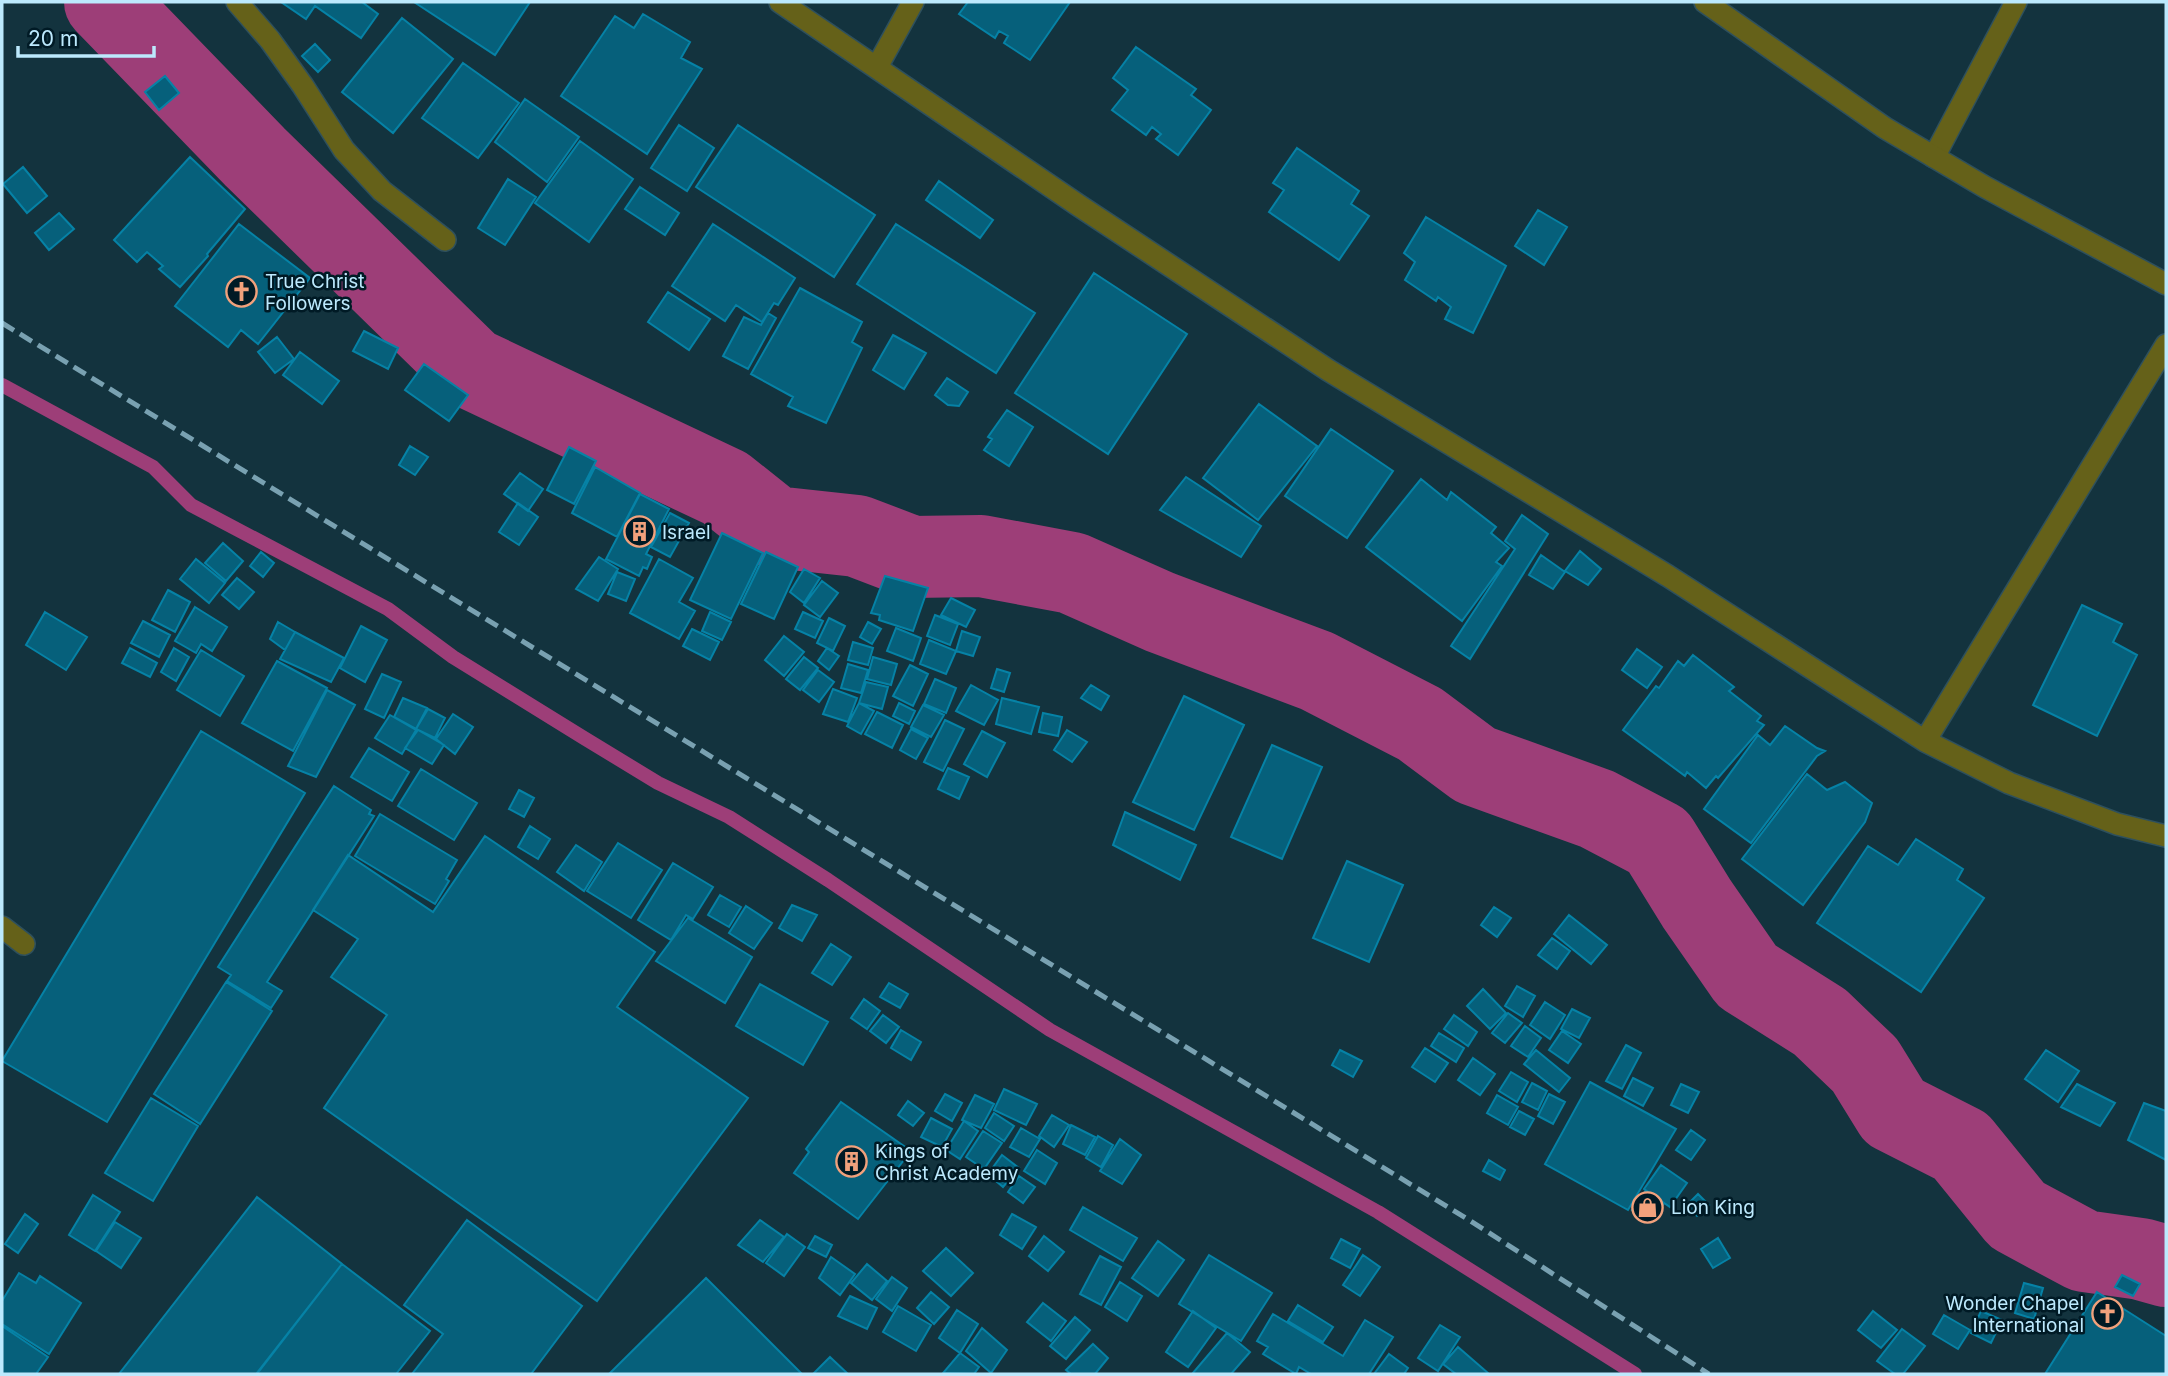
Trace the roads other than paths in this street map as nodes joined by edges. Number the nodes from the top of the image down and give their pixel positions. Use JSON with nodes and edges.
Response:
{"nodes":[{"id":1,"x":237,"y":2,"type":"edge"},
{"id":2,"x":780,"y":2,"type":"edge"},
{"id":3,"x":914,"y":2,"type":"edge"},
{"id":4,"x":1705,"y":2,"type":"edge"},
{"id":5,"x":2016,"y":2,"type":"edge"},
{"id":6,"x":877,"y":67,"type":"junction"},
{"id":7,"x":1934,"y":157,"type":"junction"},
{"id":8,"x":445,"y":240,"type":"dead end"},
{"id":9,"x":2166,"y":284,"type":"edge"},
{"id":10,"x":2166,"y":345,"type":"edge"},
{"id":11,"x":1925,"y":741,"type":"junction"},
{"id":12,"x":2166,"y":836,"type":"edge"},
{"id":13,"x":2,"y":927,"type":"edge"},
{"id":14,"x":24,"y":944,"type":"dead end"}],
"edges":[{"from":1,"to":8,"type":"street"},
{"from":2,"to":6,"type":"street"},
{"from":3,"to":6,"type":"street"},
{"from":4,"to":7,"type":"street"},
{"from":5,"to":7,"type":"street"},
{"from":6,"to":11,"type":"street"},
{"from":7,"to":9,"type":"street"},
{"from":10,"to":11,"type":"street"},
{"from":11,"to":12,"type":"street"},
{"from":13,"to":14,"type":"street"}]}
